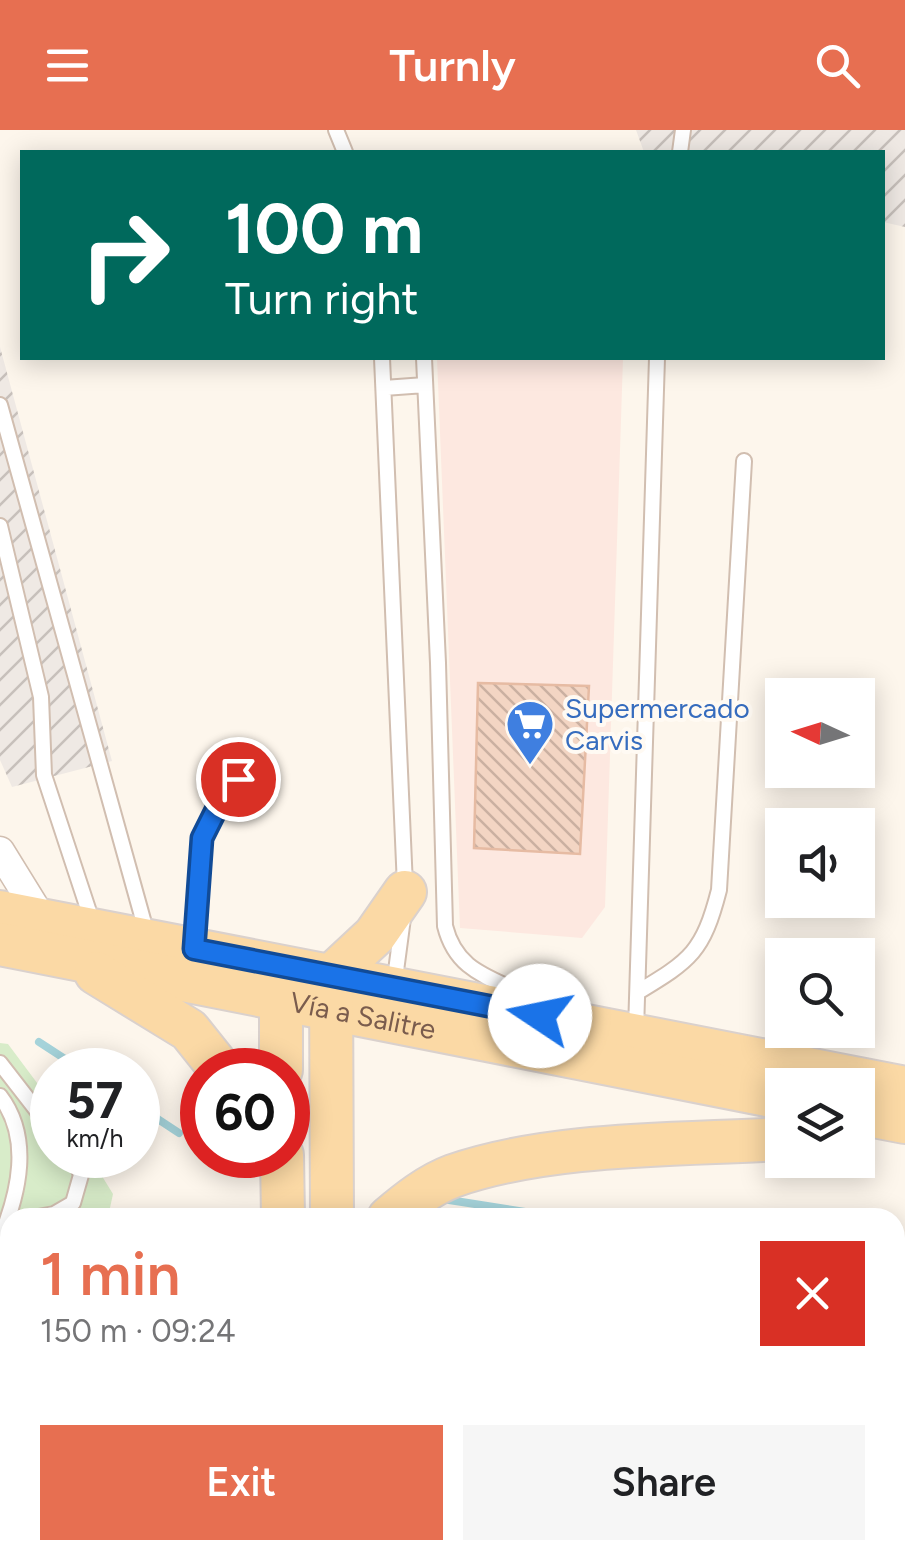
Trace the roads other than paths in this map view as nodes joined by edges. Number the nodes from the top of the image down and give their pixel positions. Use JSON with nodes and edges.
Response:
{"nodes":[{"id":1,"x":382,"y":360,"type":"edge"},
{"id":2,"x":424,"y":360,"type":"edge"},
{"id":3,"x":656,"y":360,"type":"edge"},
{"id":4,"x":425,"y":384,"type":"junction"},
{"id":5,"x":384,"y":388,"type":"junction"},
{"id":6,"x":0,"y":405,"type":"edge"},
{"id":7,"x":744,"y":461,"type":"dead end"},
{"id":8,"x":0,"y":526,"type":"edge"},
{"id":9,"x":238,"y":779,"type":"dead end"},
{"id":10,"x":0,"y":852,"type":"edge"},
{"id":11,"x":425,"y":891,"type":"junction"},
{"id":12,"x":0,"y":912,"type":"edge"},
{"id":13,"x":42,"y":919,"type":"junction"},
{"id":14,"x":148,"y":940,"type":"junction"},
{"id":15,"x":0,"y":944,"type":"edge"},
{"id":16,"x":85,"y":944,"type":"junction"},
{"id":17,"x":194,"y":949,"type":"junction"},
{"id":18,"x":281,"y":983,"type":"junction"},
{"id":19,"x":638,"y":992,"type":"junction"},
{"id":20,"x":332,"y":993,"type":"junction"},
{"id":21,"x":391,"y":1004,"type":"junction"},
{"id":22,"x":577,"y":1024,"type":"junction"},
{"id":23,"x":636,"y":1036,"type":"junction"},
{"id":24,"x":203,"y":1048,"type":"edge"},
{"id":25,"x":282,"y":1048,"type":"edge"},
{"id":26,"x":0,"y":1062,"type":"edge"},
{"id":27,"x":905,"y":1088,"type":"edge"},
{"id":28,"x":765,"y":1094,"type":"edge"},
{"id":29,"x":0,"y":1096,"type":"edge"},
{"id":30,"x":30,"y":1101,"type":"edge"},
{"id":31,"x":875,"y":1116,"type":"edge"},
{"id":32,"x":905,"y":1122,"type":"edge"},
{"id":33,"x":905,"y":1130,"type":"edge"},
{"id":34,"x":875,"y":1133,"type":"edge"},
{"id":35,"x":765,"y":1139,"type":"edge"},
{"id":36,"x":80,"y":1178,"type":"edge"},
{"id":37,"x":12,"y":1208,"type":"edge"},
{"id":38,"x":64,"y":1208,"type":"edge"},
{"id":39,"x":332,"y":1208,"type":"edge"},
{"id":40,"x":400,"y":1208,"type":"edge"}],
"edges":[{"from":1,"to":5,"type":"lane"},
{"from":2,"to":4,"type":"lane"},
{"from":3,"to":19,"type":"lane"},
{"from":4,"to":5,"type":"lane"},
{"from":4,"to":11,"type":"lane"},
{"from":5,"to":11,"type":"lane"},
{"from":6,"to":14,"type":"lane"},
{"from":7,"to":19,"type":"lane"},
{"from":8,"to":16,"type":"lane"},
{"from":9,"to":17,"type":"lane"},
{"from":10,"to":13,"type":"street"},
{"from":11,"to":20,"type":"main road"},
{"from":11,"to":21,"type":"lane"},
{"from":11,"to":22,"type":"lane"},
{"from":12,"to":13,"type":"main road","name":"Vía a Salitre"},
{"from":13,"to":16,"type":"main road","name":"Vía a Salitre"},
{"from":14,"to":16,"type":"main road","name":"Vía a Salitre"},
{"from":14,"to":17,"type":"main road","name":"Vía a Salitre"},
{"from":15,"to":16,"type":"main road","name":"Vía a Salitre"},
{"from":16,"to":18,"type":"main road","name":"Vía a Salitre"},
{"from":16,"to":24,"type":"main road"},
{"from":17,"to":18,"type":"main road","name":"Vía a Salitre"},
{"from":18,"to":20,"type":"main road","name":"Vía a Salitre"},
{"from":18,"to":25,"type":"main road"},
{"from":19,"to":23,"type":"lane"},
{"from":20,"to":21,"type":"main road","name":"Vía a Salitre"},
{"from":20,"to":39,"type":"main road"},
{"from":21,"to":22,"type":"main road","name":"Vía a Salitre"},
{"from":21,"to":28,"type":"main road","name":"Vía a Salitre"},
{"from":22,"to":23,"type":"main road","name":"Vía a Salitre"},
{"from":23,"to":27,"type":"main road","name":"Vía a Salitre"},
{"from":26,"to":30,"type":"lane"},
{"from":29,"to":37,"type":"lane"},
{"from":31,"to":32,"type":"main road"},
{"from":33,"to":34,"type":"main road"},
{"from":35,"to":40,"type":"main road"},
{"from":36,"to":38,"type":"lane"}]}
